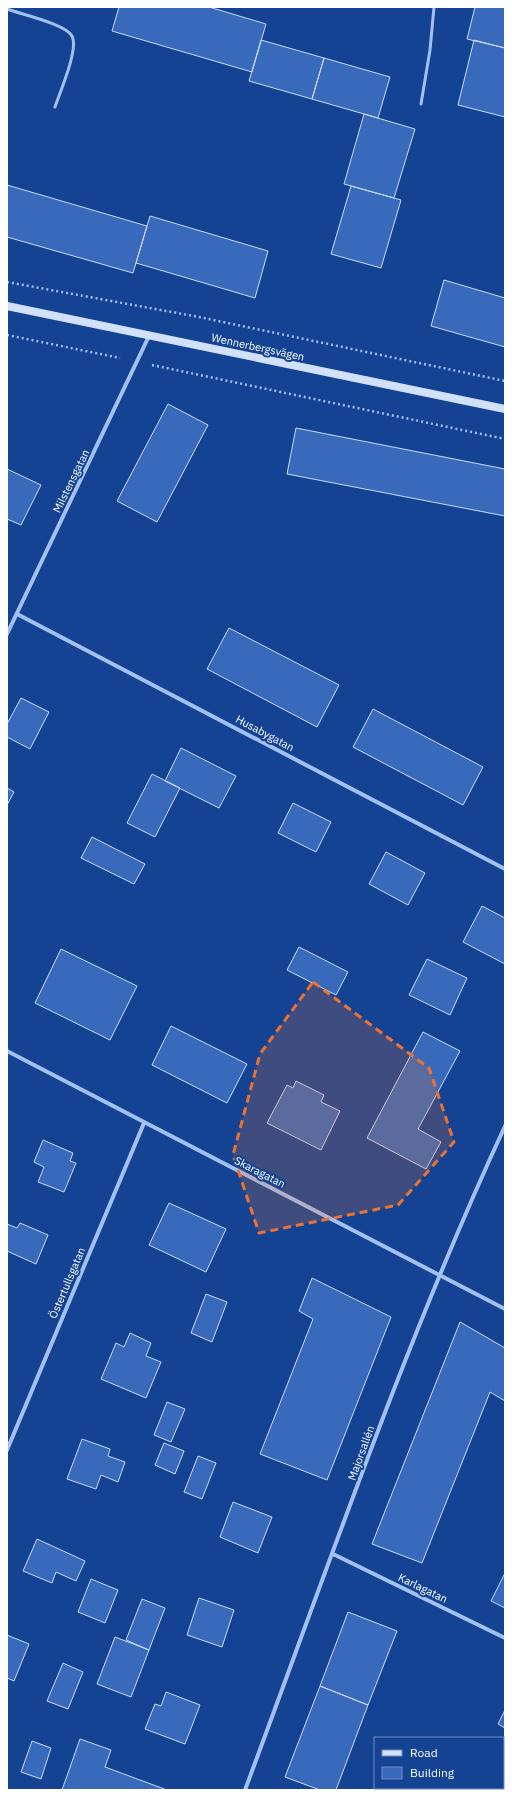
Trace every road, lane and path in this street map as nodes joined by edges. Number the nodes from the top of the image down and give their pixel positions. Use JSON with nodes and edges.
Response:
{"nodes":[{"id":1,"x":434,"y":7,"type":"edge"},
{"id":2,"x":7,"y":9,"type":"edge"},
{"id":3,"x":421,"y":104,"type":"dead end"},
{"id":4,"x":54,"y":107,"type":"dead end"},
{"id":5,"x":7,"y":282,"type":"edge"},
{"id":6,"x":7,"y":306,"type":"edge"},
{"id":7,"x":7,"y":335,"type":"edge"},
{"id":8,"x":149,"y":336,"type":"junction"},
{"id":9,"x":138,"y":362,"type":"junction"},
{"id":10,"x":505,"y":381,"type":"edge"},
{"id":11,"x":505,"y":409,"type":"edge"},
{"id":12,"x":505,"y":439,"type":"edge"},
{"id":13,"x":17,"y":614,"type":"junction"},
{"id":14,"x":7,"y":634,"type":"edge"},
{"id":15,"x":505,"y":869,"type":"edge"},
{"id":16,"x":7,"y":1051,"type":"edge"},
{"id":17,"x":144,"y":1123,"type":"junction"},
{"id":18,"x":505,"y":1126,"type":"edge"},
{"id":19,"x":439,"y":1274,"type":"junction"},
{"id":20,"x":505,"y":1309,"type":"edge"},
{"id":21,"x":7,"y":1450,"type":"edge"},
{"id":22,"x":333,"y":1554,"type":"junction"},
{"id":23,"x":505,"y":1638,"type":"edge"},
{"id":24,"x":245,"y":1790,"type":"edge"}],
"edges":[{"from":1,"to":3,"type":"lane"},
{"from":2,"to":4,"type":"lane"},
{"from":5,"to":10,"type":"path"},
{"from":6,"to":8,"type":"main road","name":"Wennerbergsvägen"},
{"from":7,"to":9,"type":"path"},
{"from":8,"to":9,"type":"street","name":"Milstensgatan"},
{"from":8,"to":11,"type":"main road","name":"Wennerbergsvägen"},
{"from":9,"to":12,"type":"path"},
{"from":9,"to":13,"type":"street","name":"Milstensgatan"},
{"from":13,"to":14,"type":"street","name":"Milstensgatan"},
{"from":13,"to":15,"type":"street","name":"Husabygatan"},
{"from":16,"to":17,"type":"street","name":"Skaragatan"},
{"from":17,"to":19,"type":"street","name":"Skaragatan"},
{"from":17,"to":21,"type":"street","name":"Östertullsgatan"},
{"from":18,"to":19,"type":"street","name":"Majorsallén"},
{"from":19,"to":20,"type":"street","name":"Skaragatan"},
{"from":19,"to":22,"type":"street","name":"Majorsallén"},
{"from":22,"to":23,"type":"street","name":"Karlagatan"},
{"from":22,"to":24,"type":"street","name":"Majorsallén"}]}
